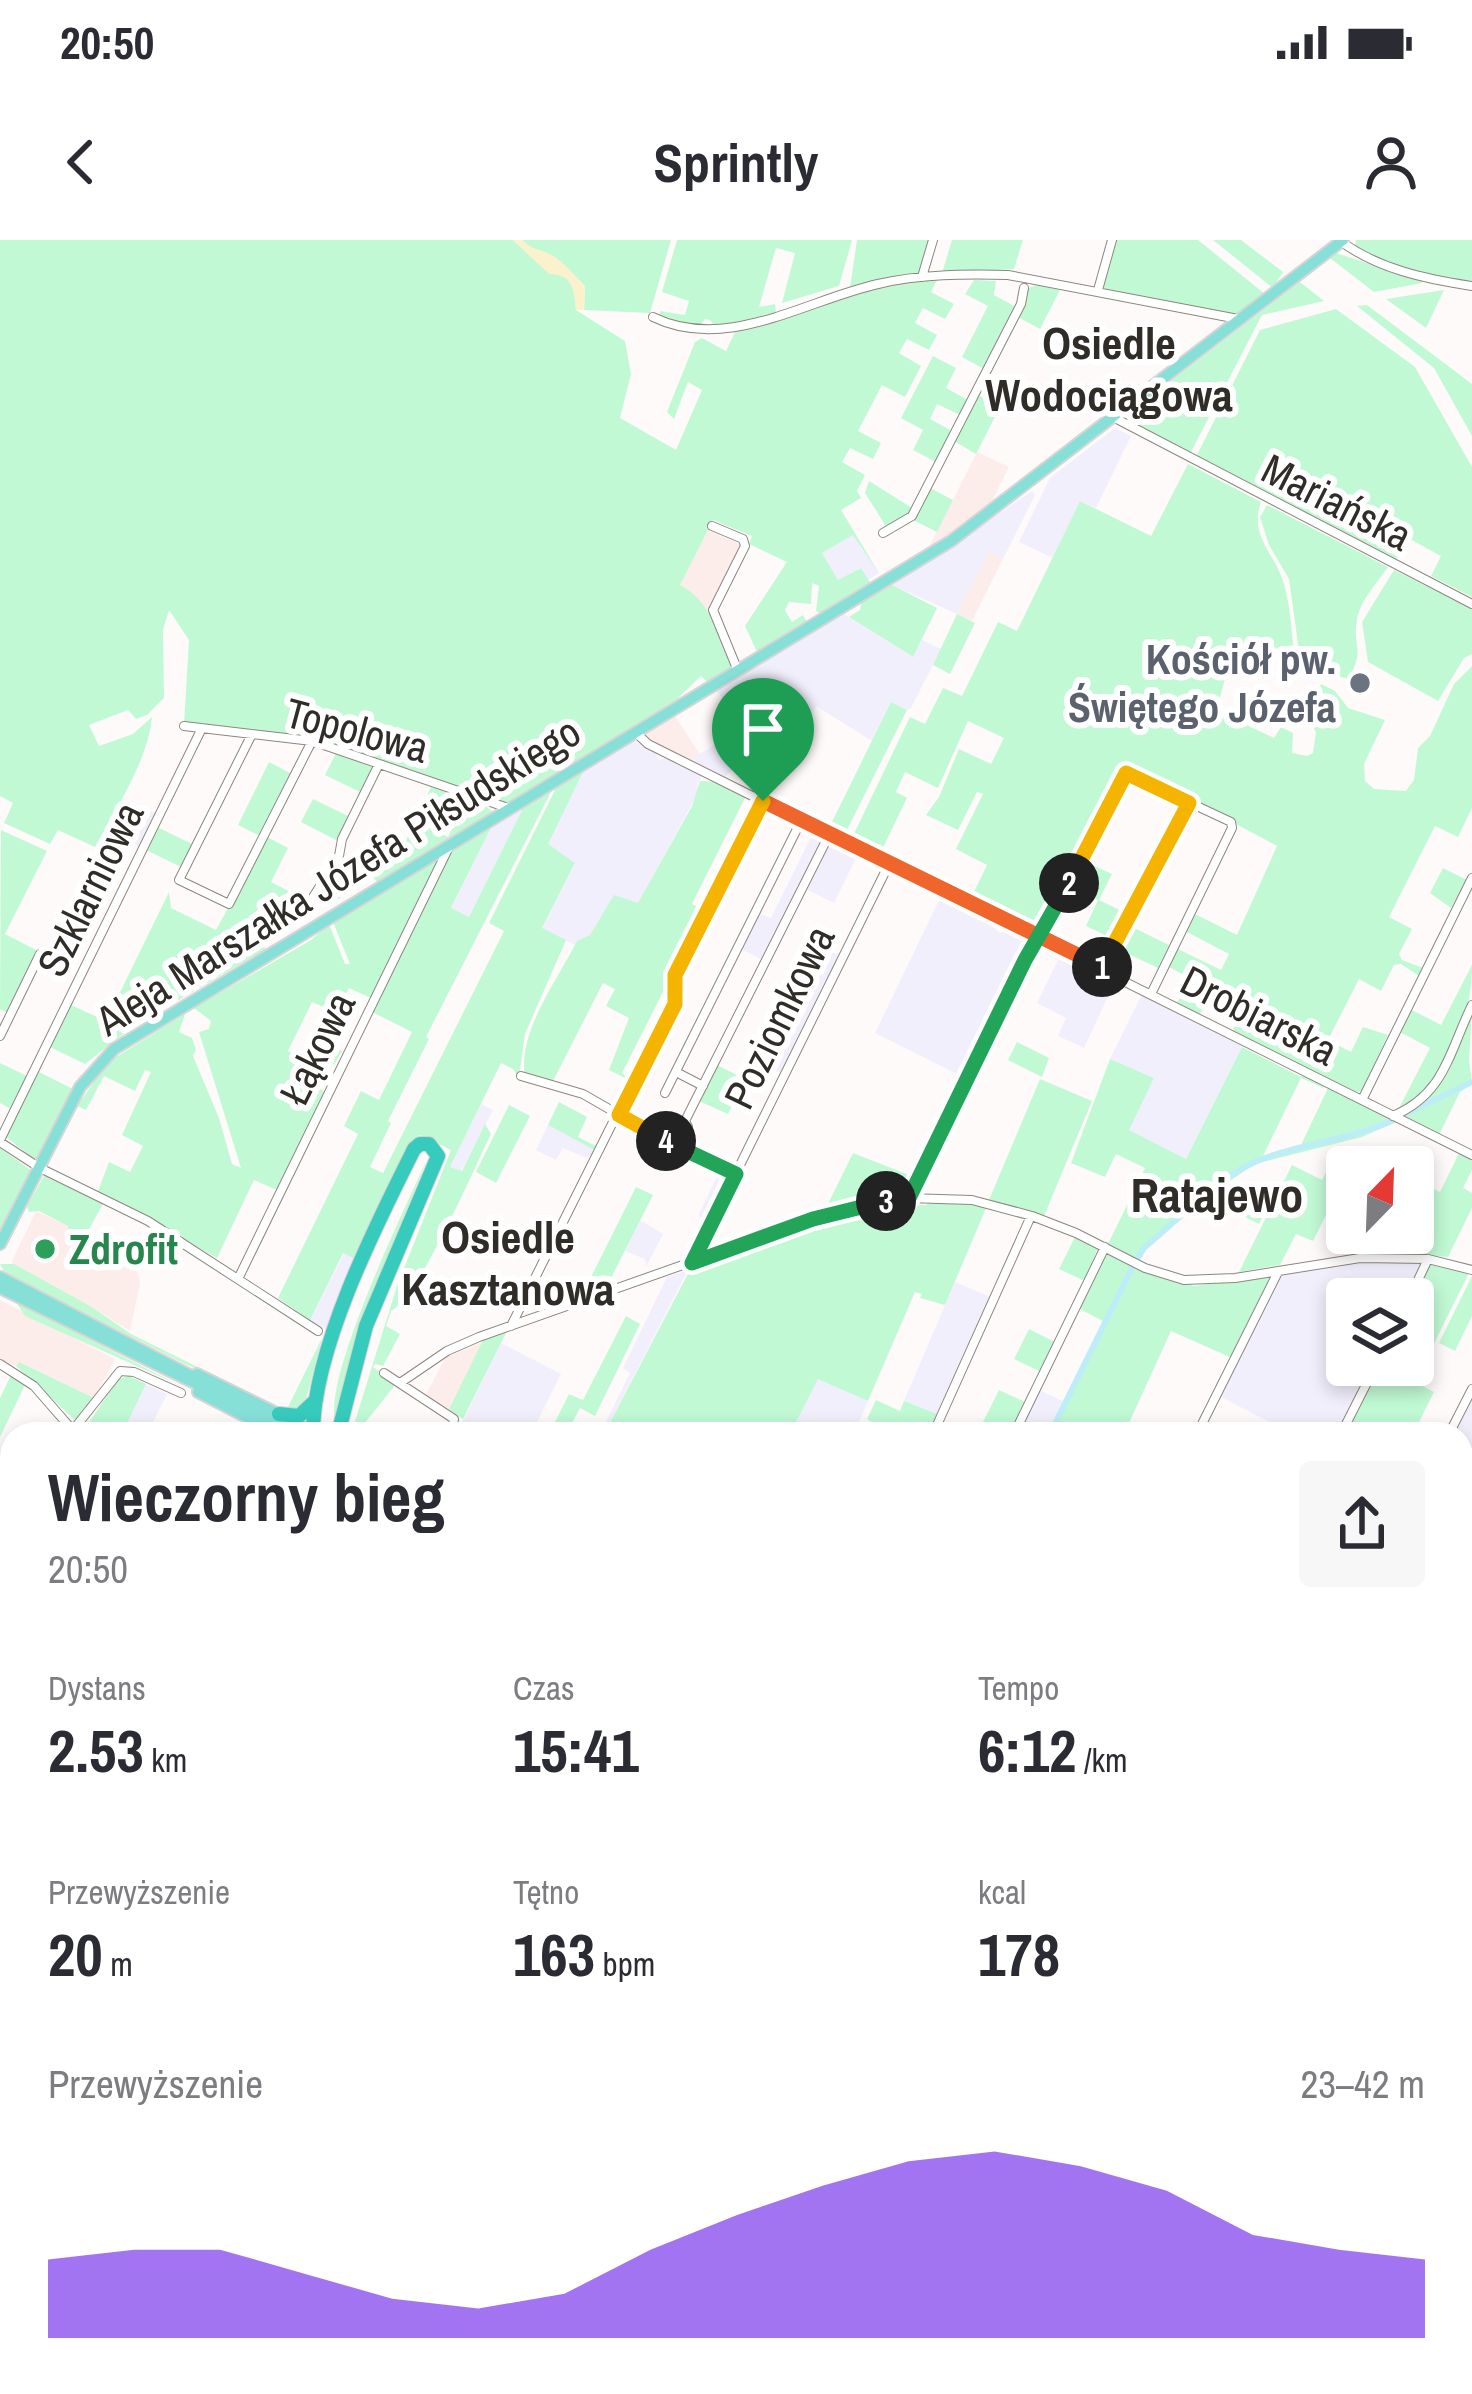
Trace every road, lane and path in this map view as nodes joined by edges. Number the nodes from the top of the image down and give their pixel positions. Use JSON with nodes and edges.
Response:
{"nodes":[{"id":1,"x":933,"y":240,"type":"edge"},
{"id":2,"x":1112,"y":240,"type":"edge"},
{"id":3,"x":1341,"y":241,"type":"edge"},
{"id":4,"x":922,"y":277,"type":"junction"},
{"id":5,"x":1472,"y":286,"type":"edge"},
{"id":6,"x":1024,"y":288,"type":"dead end"},
{"id":7,"x":1098,"y":291,"type":"junction"},
{"id":8,"x":653,"y":317,"type":"dead end"},
{"id":9,"x":1240,"y":319,"type":"junction"},
{"id":10,"x":1113,"y":417,"type":"junction"},
{"id":11,"x":712,"y":526,"type":"dead end"},
{"id":12,"x":884,"y":533,"type":"dead end"},
{"id":13,"x":1472,"y":604,"type":"edge"},
{"id":14,"x":738,"y":670,"type":"junction"},
{"id":15,"x":184,"y":726,"type":"dead end"},
{"id":16,"x":202,"y":728,"type":"junction"},
{"id":17,"x":635,"y":732,"type":"junction"},
{"id":18,"x":252,"y":734,"type":"junction"},
{"id":19,"x":312,"y":741,"type":"junction"},
{"id":20,"x":379,"y":764,"type":"junction"},
{"id":21,"x":763,"y":801,"type":"junction"},
{"id":22,"x":1189,"y":803,"type":"junction"},
{"id":23,"x":510,"y":808,"type":"junction"},
{"id":24,"x":801,"y":820,"type":"junction"},
{"id":25,"x":830,"y":833,"type":"junction"},
{"id":26,"x":451,"y":844,"type":"junction"},
{"id":27,"x":890,"y":862,"type":"junction"},
{"id":28,"x":1472,"y":878,"type":"edge"},
{"id":29,"x":310,"y":902,"type":"dead end"},
{"id":30,"x":1039,"y":938,"type":"junction"},
{"id":31,"x":40,"y":954,"type":"dead end"},
{"id":32,"x":1101,"y":969,"type":"junction"},
{"id":33,"x":1150,"y":994,"type":"junction"},
{"id":34,"x":1472,"y":1005,"type":"edge"},
{"id":35,"x":0,"y":1036,"type":"edge"},
{"id":36,"x":676,"y":1072,"type":"junction"},
{"id":37,"x":521,"y":1076,"type":"dead end"},
{"id":38,"x":704,"y":1086,"type":"junction"},
{"id":39,"x":664,"y":1093,"type":"dead end"},
{"id":40,"x":1362,"y":1100,"type":"junction"},
{"id":41,"x":618,"y":1114,"type":"junction"},
{"id":42,"x":1393,"y":1116,"type":"junction"},
{"id":43,"x":0,"y":1141,"type":"edge"},
{"id":44,"x":678,"y":1147,"type":"junction"},
{"id":45,"x":1472,"y":1155,"type":"edge"},
{"id":46,"x":40,"y":1168,"type":"junction"},
{"id":47,"x":736,"y":1174,"type":"junction"},
{"id":48,"x":909,"y":1198,"type":"junction"},
{"id":49,"x":18,"y":1212,"type":"junction"},
{"id":50,"x":1031,"y":1216,"type":"junction"},
{"id":51,"x":0,"y":1244,"type":"edge"},
{"id":52,"x":1105,"y":1247,"type":"junction"},
{"id":53,"x":0,"y":1254,"type":"edge"},
{"id":54,"x":1428,"y":1259,"type":"junction"},
{"id":55,"x":692,"y":1263,"type":"junction"},
{"id":56,"x":1472,"y":1270,"type":"edge"},
{"id":57,"x":1278,"y":1271,"type":"junction"},
{"id":58,"x":0,"y":1277,"type":"edge"},
{"id":59,"x":1418,"y":1278,"type":"edge"},
{"id":60,"x":238,"y":1279,"type":"junction"},
{"id":61,"x":0,"y":1288,"type":"edge"},
{"id":62,"x":510,"y":1327,"type":"junction"},
{"id":63,"x":319,"y":1331,"type":"dead end"},
{"id":64,"x":0,"y":1364,"type":"edge"},
{"id":65,"x":174,"y":1370,"type":"junction"},
{"id":66,"x":384,"y":1373,"type":"dead end"},
{"id":67,"x":400,"y":1383,"type":"junction"},
{"id":68,"x":1366,"y":1386,"type":"edge"},
{"id":69,"x":1472,"y":1389,"type":"edge"},
{"id":70,"x":181,"y":1394,"type":"dead end"},
{"id":71,"x":316,"y":1400,"type":"junction"},
{"id":72,"x":279,"y":1414,"type":"junction"},
{"id":73,"x":65,"y":1422,"type":"edge"},
{"id":74,"x":82,"y":1422,"type":"edge"},
{"id":75,"x":258,"y":1422,"type":"edge"},
{"id":76,"x":283,"y":1422,"type":"edge"},
{"id":77,"x":291,"y":1422,"type":"edge"},
{"id":78,"x":310,"y":1422,"type":"edge"},
{"id":79,"x":341,"y":1422,"type":"edge"},
{"id":80,"x":454,"y":1422,"type":"edge"},
{"id":81,"x":939,"y":1422,"type":"edge"},
{"id":82,"x":1020,"y":1422,"type":"edge"},
{"id":83,"x":1203,"y":1422,"type":"edge"},
{"id":84,"x":1348,"y":1422,"type":"edge"},
{"id":85,"x":1455,"y":1422,"type":"edge"}],
"edges":[{"from":1,"to":4,"type":"street"},
{"from":2,"to":7,"type":"street"},
{"from":3,"to":5,"type":"street"},
{"from":3,"to":9,"type":"main road","name":"Aleja Marszałka Józefa Piłsudskiego"},
{"from":4,"to":7,"type":"street"},
{"from":4,"to":8,"type":"street"},
{"from":6,"to":12,"type":"street"},
{"from":7,"to":9,"type":"street"},
{"from":9,"to":10,"type":"main road","name":"Aleja Marszałka Józefa Piłsudskiego"},
{"from":10,"to":13,"type":"street","name":"Mariańska"},
{"from":10,"to":14,"type":"main road","name":"Aleja Marszałka Józefa Piłsudskiego"},
{"from":11,"to":14,"type":"street"},
{"from":14,"to":17,"type":"main road","name":"Aleja Marszałka Józefa Piłsudskiego"},
{"from":15,"to":16,"type":"street","name":"Topolowa"},
{"from":16,"to":18,"type":"street","name":"Topolowa"},
{"from":16,"to":43,"type":"street","name":"Szklarniowa"},
{"from":17,"to":21,"type":"street","name":"Drobiarska"},
{"from":17,"to":23,"type":"main road","name":"Aleja Marszałka Józefa Piłsudskiego"},
{"from":18,"to":19,"type":"street","name":"Topolowa"},
{"from":18,"to":19,"type":"street"},
{"from":19,"to":20,"type":"street","name":"Topolowa"},
{"from":20,"to":23,"type":"street","name":"Topolowa"},
{"from":20,"to":29,"type":"street"},
{"from":21,"to":24,"type":"street","name":"Drobiarska"},
{"from":21,"to":41,"type":"street"},
{"from":22,"to":30,"type":"street"},
{"from":22,"to":32,"type":"street"},
{"from":22,"to":33,"type":"street"},
{"from":23,"to":26,"type":"main road","name":"Aleja Marszałka Józefa Piłsudskiego"},
{"from":24,"to":25,"type":"street","name":"Drobiarska"},
{"from":24,"to":36,"type":"street"},
{"from":25,"to":27,"type":"street","name":"Drobiarska"},
{"from":25,"to":38,"type":"street"},
{"from":26,"to":46,"type":"main road","name":"Aleja Marszałka Józefa Piłsudskiego"},
{"from":26,"to":60,"type":"street","name":"Łąkowa"},
{"from":27,"to":30,"type":"street","name":"Drobiarska"},
{"from":27,"to":47,"type":"street","name":"Poziomkowa"},
{"from":28,"to":40,"type":"street"},
{"from":30,"to":32,"type":"street","name":"Drobiarska"},
{"from":30,"to":48,"type":"street"},
{"from":31,"to":35,"type":"street"},
{"from":32,"to":33,"type":"street","name":"Drobiarska"},
{"from":33,"to":40,"type":"street","name":"Drobiarska"},
{"from":34,"to":42,"type":"street"},
{"from":36,"to":38,"type":"street"},
{"from":36,"to":39,"type":"street"},
{"from":37,"to":41,"type":"street"},
{"from":38,"to":44,"type":"street"},
{"from":40,"to":42,"type":"street","name":"Drobiarska"},
{"from":41,"to":44,"type":"street"},
{"from":41,"to":62,"type":"street"},
{"from":42,"to":45,"type":"street","name":"Drobiarska"},
{"from":43,"to":46,"type":"street"},
{"from":44,"to":47,"type":"street"},
{"from":46,"to":49,"type":"main road","name":"Aleja Marszałka Józefa Piłsudskiego"},
{"from":46,"to":60,"type":"street"},
{"from":47,"to":55,"type":"street","name":"Poziomkowa"},
{"from":48,"to":50,"type":"street"},
{"from":48,"to":55,"type":"street"},
{"from":49,"to":51,"type":"main road","name":"Aleja Marszałka Józefa Piłsudskiego"},
{"from":49,"to":53,"type":"main road","name":"Aleja Marszałka Józefa Piłsudskiego"},
{"from":50,"to":52,"type":"street"},
{"from":50,"to":81,"type":"street"},
{"from":52,"to":57,"type":"street"},
{"from":52,"to":82,"type":"street"},
{"from":54,"to":56,"type":"street"},
{"from":54,"to":57,"type":"street"},
{"from":54,"to":59,"type":"street"},
{"from":55,"to":62,"type":"street"},
{"from":57,"to":83,"type":"street"},
{"from":58,"to":65,"type":"main road"},
{"from":60,"to":63,"type":"street"},
{"from":61,"to":65,"type":"main road"},
{"from":62,"to":67,"type":"street"},
{"from":64,"to":73,"type":"street"},
{"from":65,"to":72,"type":"main road"},
{"from":65,"to":75,"type":"main road"},
{"from":65,"to":76,"type":"main road"},
{"from":66,"to":67,"type":"street"},
{"from":67,"to":80,"type":"street"},
{"from":68,"to":84,"type":"street"},
{"from":69,"to":85,"type":"street"},
{"from":70,"to":74,"type":"street"},
{"from":71,"to":72,"type":"highway"},
{"from":71,"to":78,"type":"highway"},
{"from":71,"to":79,"type":"highway"},
{"from":72,"to":77,"type":"main road"}]}
